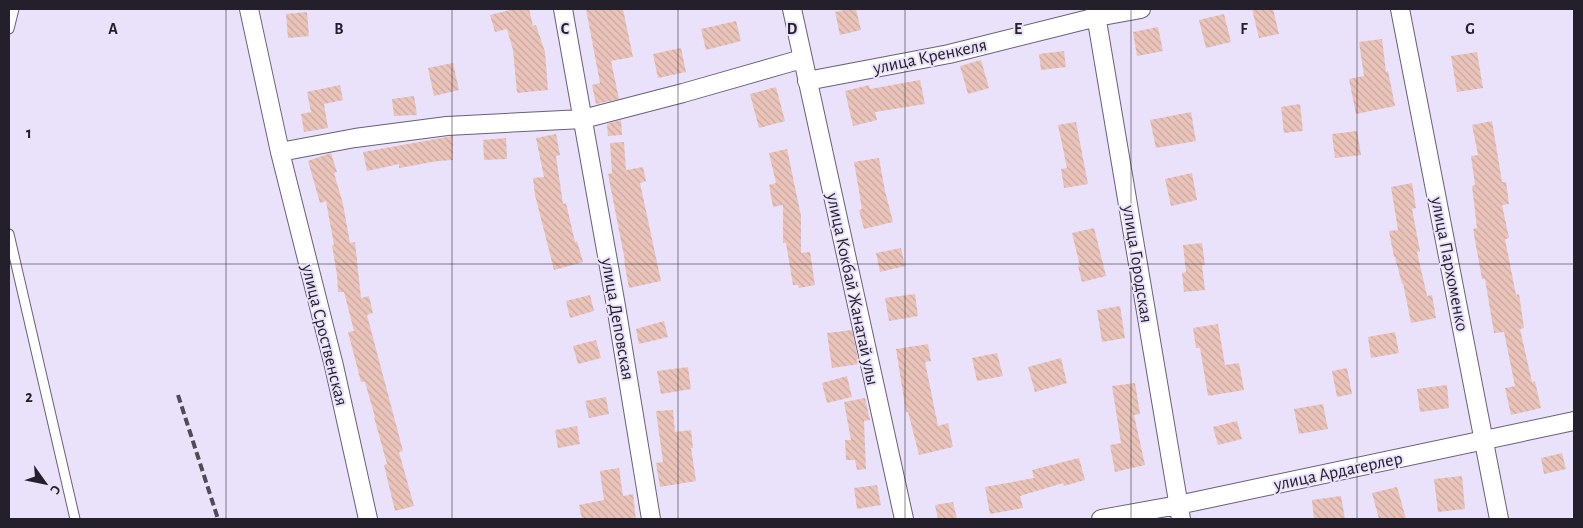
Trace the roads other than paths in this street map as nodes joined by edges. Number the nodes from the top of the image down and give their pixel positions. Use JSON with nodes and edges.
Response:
{"nodes":[{"id":1,"x":14,"y":9,"type":"edge"},
{"id":2,"x":248,"y":9,"type":"edge"},
{"id":3,"x":563,"y":9,"type":"edge"},
{"id":4,"x":792,"y":9,"type":"edge"},
{"id":5,"x":1141,"y":9,"type":"edge"},
{"id":6,"x":1400,"y":9,"type":"edge"},
{"id":7,"x":1096,"y":13,"type":"edge"},
{"id":8,"x":9,"y":29,"type":"edge"},
{"id":9,"x":802,"y":60,"type":"junction"},
{"id":10,"x":807,"y":81,"type":"junction"},
{"id":11,"x":583,"y":119,"type":"junction"},
{"id":12,"x":280,"y":152,"type":"junction"},
{"id":13,"x":9,"y":234,"type":"edge"},
{"id":14,"x":1574,"y":421,"type":"edge"},
{"id":15,"x":1484,"y":440,"type":"junction"},
{"id":16,"x":1180,"y":512,"type":"edge"},
{"id":17,"x":75,"y":519,"type":"edge"},
{"id":18,"x":368,"y":519,"type":"edge"},
{"id":19,"x":650,"y":519,"type":"edge"},
{"id":20,"x":904,"y":519,"type":"edge"},
{"id":21,"x":1101,"y":519,"type":"edge"},
{"id":22,"x":1499,"y":519,"type":"edge"}],
"edges":[{"from":1,"to":8,"type":"lane"},
{"from":2,"to":12,"type":"street","name":"улица Сроственская"},
{"from":3,"to":11,"type":"street","name":"улица Деповская"},
{"from":4,"to":9,"type":"street","name":"улица Кокбай Жанатай улы"},
{"from":5,"to":7,"type":"street","name":"улица Кренкеля"},
{"from":6,"to":15,"type":"street","name":"улица Пархоменко"},
{"from":7,"to":10,"type":"street","name":"улица Кренкеля"},
{"from":7,"to":16,"type":"street","name":"улица Городская"},
{"from":9,"to":10,"type":"street","name":"улица Кокбай Жанатай улы"},
{"from":9,"to":11,"type":"street"},
{"from":10,"to":20,"type":"street","name":"улица Кокбай Жанатай улы"},
{"from":11,"to":12,"type":"street"},
{"from":11,"to":19,"type":"street","name":"улица Деповская"},
{"from":12,"to":18,"type":"street","name":"улица Сроственская"},
{"from":13,"to":17,"type":"lane"},
{"from":14,"to":15,"type":"street","name":"улица Ардагерлер"},
{"from":15,"to":16,"type":"street","name":"улица Ардагерлер"},
{"from":15,"to":22,"type":"street","name":"улица Пархоменко"},
{"from":16,"to":21,"type":"street","name":"улица Ардагерлер"}]}
